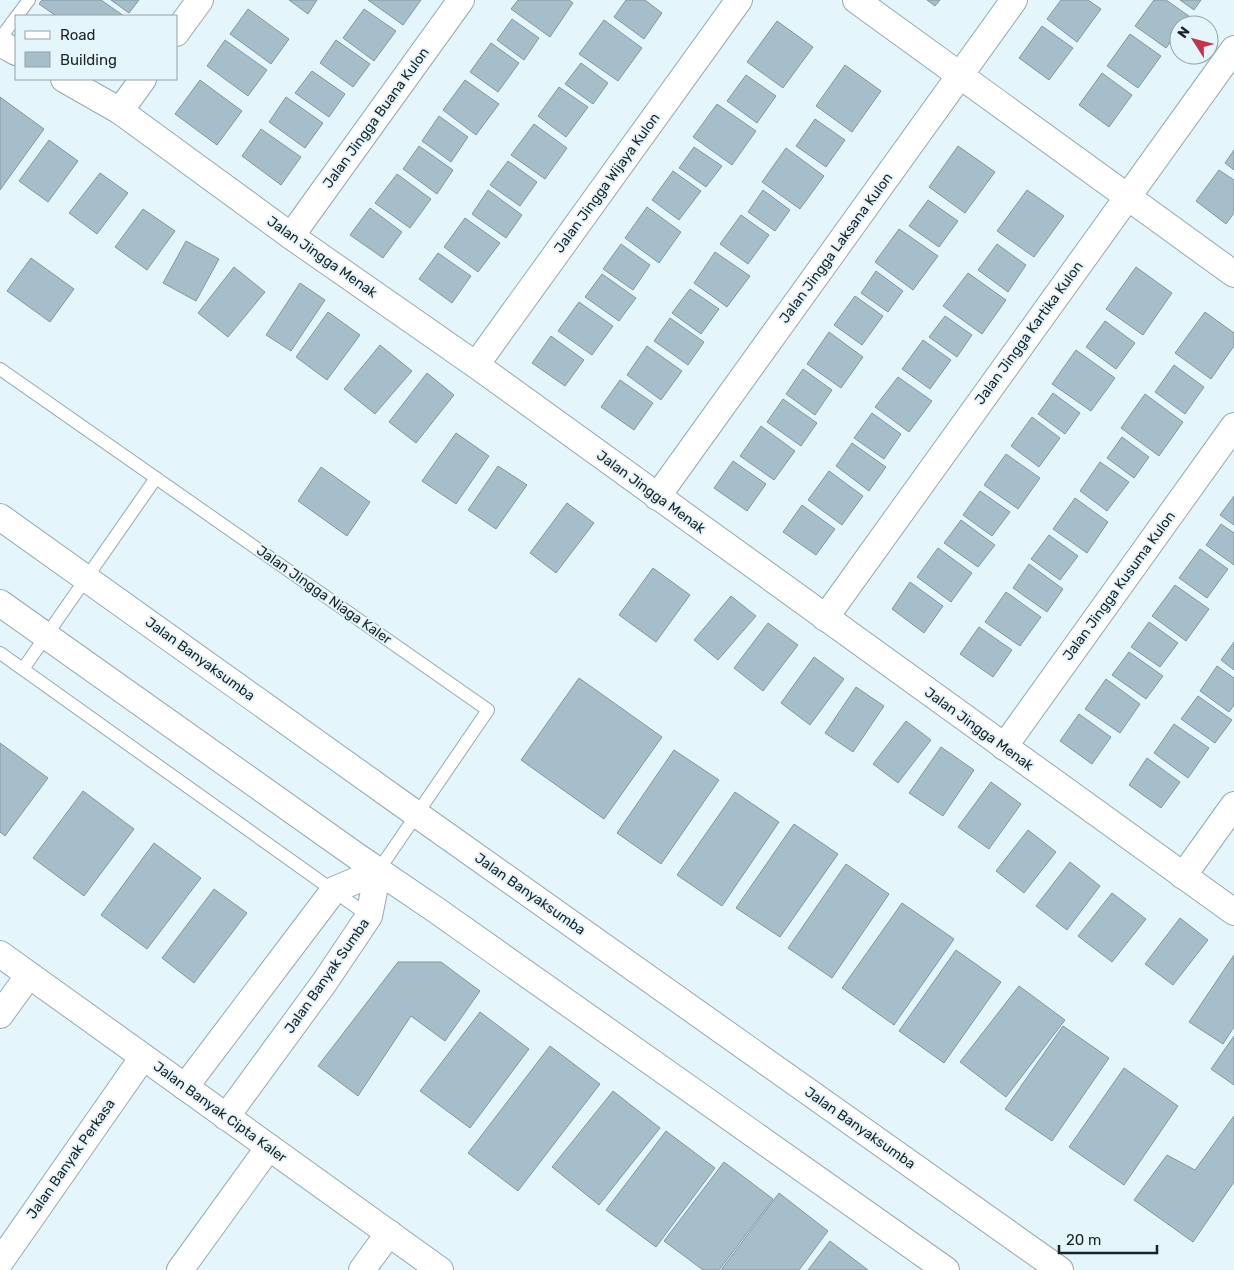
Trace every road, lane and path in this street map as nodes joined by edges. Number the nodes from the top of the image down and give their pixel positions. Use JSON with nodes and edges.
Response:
{"nodes":[{"id":1,"x":29,"y":0,"type":"edge"},
{"id":2,"x":200,"y":0,"type":"edge"},
{"id":3,"x":461,"y":0,"type":"edge"},
{"id":4,"x":739,"y":0,"type":"edge"},
{"id":5,"x":856,"y":0,"type":"edge"},
{"id":6,"x":1014,"y":0,"type":"edge"},
{"id":7,"x":18,"y":15,"type":"edge"},
{"id":8,"x":15,"y":20,"type":"edge"},
{"id":9,"x":178,"y":30,"type":"edge"},
{"id":10,"x":0,"y":41,"type":"edge"},
{"id":11,"x":1234,"y":49,"type":"edge"},
{"id":12,"x":15,"y":51,"type":"edge"},
{"id":13,"x":960,"y":76,"type":"junction"},
{"id":14,"x":66,"y":80,"type":"edge"},
{"id":15,"x":142,"y":80,"type":"edge"},
{"id":16,"x":120,"y":111,"type":"junction"},
{"id":17,"x":1127,"y":197,"type":"junction"},
{"id":18,"x":291,"y":236,"type":"junction"},
{"id":19,"x":1234,"y":274,"type":"edge"},
{"id":20,"x":476,"y":365,"type":"junction"},
{"id":21,"x":0,"y":369,"type":"edge"},
{"id":22,"x":1234,"y":426,"type":"edge"},
{"id":23,"x":156,"y":478,"type":"junction"},
{"id":24,"x":657,"y":497,"type":"junction"},
{"id":25,"x":0,"y":517,"type":"edge"},
{"id":26,"x":86,"y":578,"type":"junction"},
{"id":27,"x":0,"y":603,"type":"edge"},
{"id":28,"x":825,"y":618,"type":"junction"},
{"id":29,"x":46,"y":635,"type":"junction"},
{"id":30,"x":0,"y":653,"type":"edge"},
{"id":31,"x":23,"y":669,"type":"junction"},
{"id":32,"x":1004,"y":747,"type":"junction"},
{"id":33,"x":1234,"y":805,"type":"edge"},
{"id":34,"x":418,"y":814,"type":"junction"},
{"id":35,"x":378,"y":871,"type":"junction"},
{"id":36,"x":1183,"y":876,"type":"junction"},
{"id":37,"x":334,"y":890,"type":"junction"},
{"id":38,"x":1234,"y":912,"type":"edge"},
{"id":39,"x":369,"y":916,"type":"junction"},
{"id":40,"x":0,"y":954,"type":"edge"},
{"id":41,"x":29,"y":975,"type":"junction"},
{"id":42,"x":0,"y":1015,"type":"edge"},
{"id":43,"x":143,"y":1057,"type":"junction"},
{"id":44,"x":185,"y":1087,"type":"junction"},
{"id":45,"x":226,"y":1117,"type":"junction"},
{"id":46,"x":268,"y":1147,"type":"junction"},
{"id":47,"x":389,"y":1233,"type":"junction"},
{"id":48,"x":0,"y":1262,"type":"edge"},
{"id":49,"x":180,"y":1270,"type":"edge"},
{"id":50,"x":362,"y":1270,"type":"edge"},
{"id":51,"x":440,"y":1270,"type":"edge"},
{"id":52,"x":946,"y":1270,"type":"edge"},
{"id":53,"x":1060,"y":1270,"type":"edge"}],
"edges":[{"from":1,"to":7,"type":"lane"},
{"from":2,"to":9,"type":"street"},
{"from":3,"to":18,"type":"street","name":"Jalan Jingga Buana Kulon"},
{"from":4,"to":20,"type":"street","name":"Jalan Jingga Wijaya Kulon"},
{"from":5,"to":13,"type":"street"},
{"from":6,"to":13,"type":"street","name":"Jalan Jingga Laksana Kulon"},
{"from":8,"to":10,"type":"lane"},
{"from":10,"to":12,"type":"street"},
{"from":11,"to":17,"type":"street","name":"Jalan Jingga Kartika Kulon"},
{"from":13,"to":17,"type":"street"},
{"from":13,"to":24,"type":"street","name":"Jalan Jingga Laksana Kulon"},
{"from":14,"to":16,"type":"street","name":"Jalan Jingga Menak"},
{"from":15,"to":16,"type":"street"},
{"from":16,"to":18,"type":"street","name":"Jalan Jingga Menak"},
{"from":17,"to":19,"type":"street"},
{"from":17,"to":28,"type":"street","name":"Jalan Jingga Kartika Kulon"},
{"from":18,"to":20,"type":"street","name":"Jalan Jingga Menak"},
{"from":20,"to":24,"type":"street","name":"Jalan Jingga Menak"},
{"from":21,"to":23,"type":"lane","name":"Jalan Jingga Niaga Kaler"},
{"from":22,"to":32,"type":"street","name":"Jalan Jingga Kusuma Kulon"},
{"from":23,"to":26,"type":"lane"},
{"from":23,"to":34,"type":"lane","name":"Jalan Jingga Niaga Kaler"},
{"from":24,"to":28,"type":"street","name":"Jalan Jingga Menak"},
{"from":25,"to":26,"type":"street","name":"Jalan Banyaksumba"},
{"from":26,"to":29,"type":"lane"},
{"from":26,"to":34,"type":"street","name":"Jalan Banyaksumba"},
{"from":27,"to":29,"type":"street"},
{"from":28,"to":32,"type":"street","name":"Jalan Jingga Menak"},
{"from":29,"to":31,"type":"lane"},
{"from":29,"to":35,"type":"street"},
{"from":30,"to":31,"type":"lane"},
{"from":31,"to":37,"type":"lane"},
{"from":32,"to":36,"type":"street","name":"Jalan Jingga Menak"},
{"from":33,"to":36,"type":"street"},
{"from":34,"to":35,"type":"lane","name":"Jalan Jingga Niaga Kaler"},
{"from":34,"to":53,"type":"street","name":"Jalan Banyaksumba"},
{"from":35,"to":37,"type":"street"},
{"from":35,"to":39,"type":"street","name":"Jalan Banyak Sumba"},
{"from":35,"to":52,"type":"street"},
{"from":36,"to":38,"type":"street","name":"Jalan Jingga Menak"},
{"from":37,"to":39,"type":"lane"},
{"from":37,"to":44,"type":"street"},
{"from":39,"to":45,"type":"street","name":"Jalan Banyak Sumba"},
{"from":40,"to":41,"type":"street","name":"Jalan Banyak Cipta Kaler"},
{"from":41,"to":42,"type":"street"},
{"from":41,"to":43,"type":"street","name":"Jalan Banyak Cipta Kaler"},
{"from":43,"to":44,"type":"street","name":"Jalan Banyak Cipta Kaler"},
{"from":43,"to":48,"type":"street","name":"Jalan Banyak Perkasa"},
{"from":44,"to":45,"type":"street","name":"Jalan Banyak Cipta Kaler"},
{"from":45,"to":46,"type":"street","name":"Jalan Banyak Cipta Kaler"},
{"from":46,"to":47,"type":"street","name":"Jalan Banyak Cipta Kaler"},
{"from":46,"to":49,"type":"street"},
{"from":47,"to":50,"type":"street"},
{"from":47,"to":51,"type":"street","name":"Jalan Banyak Cipta Kaler"}]}
